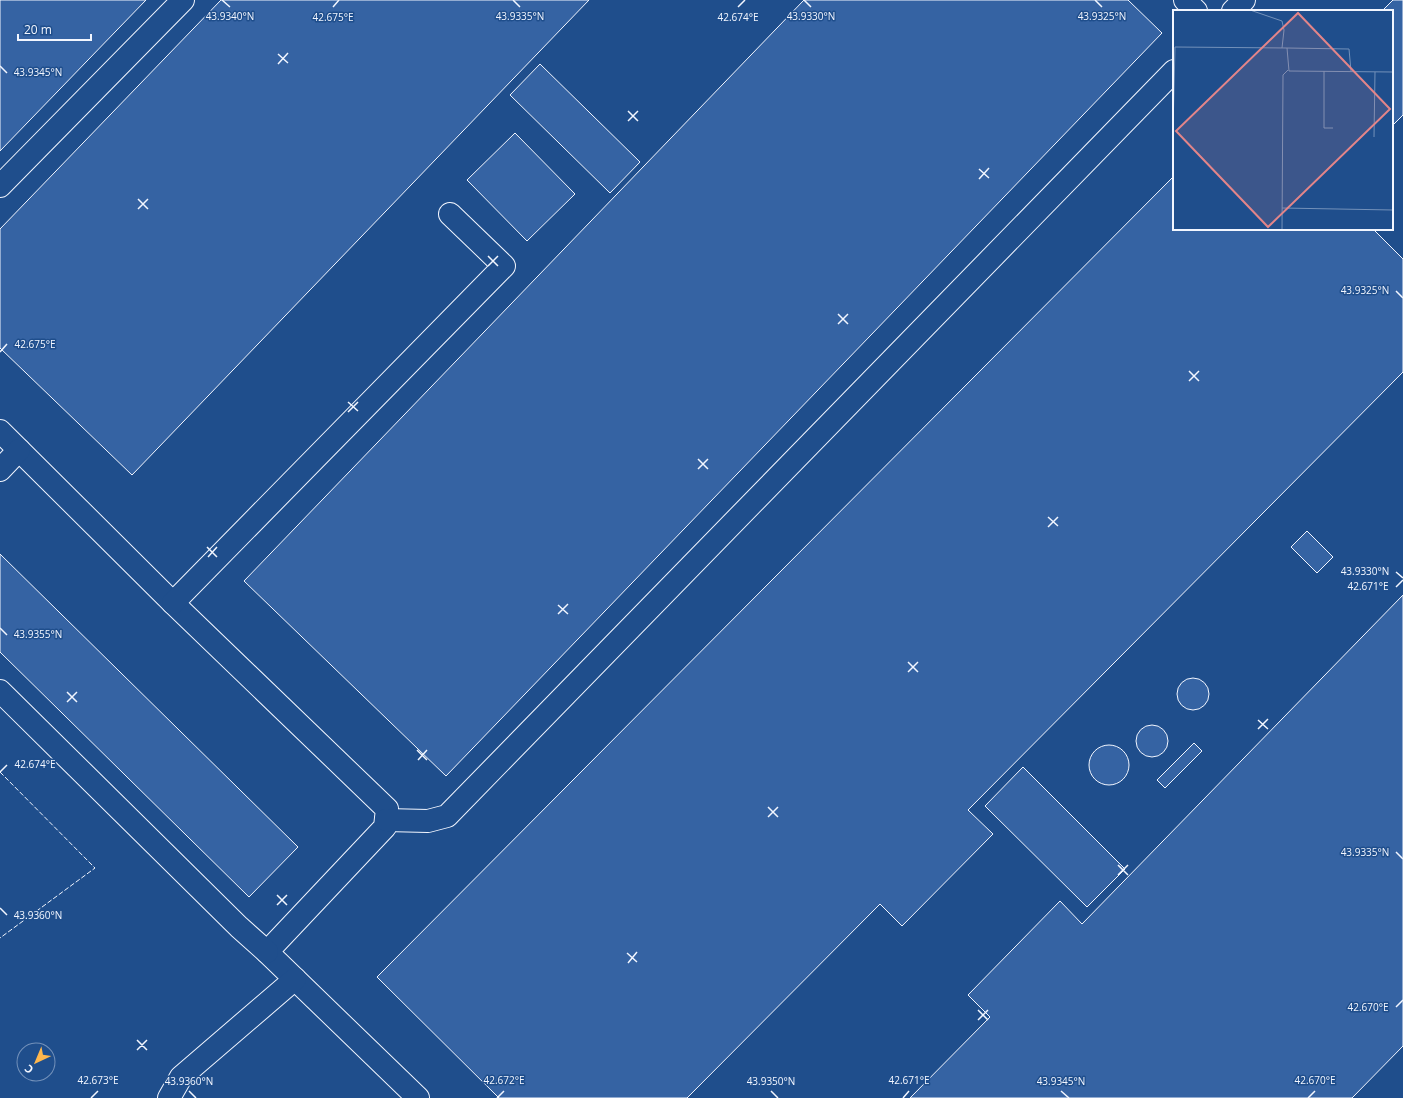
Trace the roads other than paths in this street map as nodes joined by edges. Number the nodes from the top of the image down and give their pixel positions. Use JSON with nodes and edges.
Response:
{"nodes":[{"id":1,"x":182,"y":0,"type":"edge"},
{"id":2,"x":1185,"y":0,"type":"edge"},
{"id":3,"x":1244,"y":0,"type":"edge"},
{"id":4,"x":1195,"y":10,"type":"edge"},
{"id":5,"x":1234,"y":10,"type":"edge"},
{"id":6,"x":1173,"y":72,"type":"edge"},
{"id":7,"x":0,"y":186,"type":"edge"},
{"id":8,"x":450,"y":214,"type":"dead end"},
{"id":9,"x":0,"y":432,"type":"edge"},
{"id":10,"x":19,"y":450,"type":"junction"},
{"id":11,"x":0,"y":470,"type":"edge"},
{"id":12,"x":173,"y":603,"type":"junction"},
{"id":13,"x":0,"y":691,"type":"edge"},
{"id":14,"x":386,"y":820,"type":"junction"},
{"id":15,"x":267,"y":952,"type":"junction"},
{"id":16,"x":295,"y":979,"type":"junction"},
{"id":17,"x":169,"y":1098,"type":"edge"},
{"id":18,"x":418,"y":1098,"type":"edge"}],
"edges":[{"from":1,"to":7,"type":"lane"},
{"from":2,"to":4,"type":"lane"},
{"from":3,"to":5,"type":"lane"},
{"from":6,"to":14,"type":"lane"},
{"from":8,"to":12,"type":"lane"},
{"from":9,"to":10,"type":"lane"},
{"from":10,"to":11,"type":"lane"},
{"from":10,"to":12,"type":"lane"},
{"from":12,"to":14,"type":"lane"},
{"from":13,"to":15,"type":"lane"},
{"from":14,"to":15,"type":"lane"},
{"from":15,"to":16,"type":"lane"},
{"from":16,"to":17,"type":"lane"},
{"from":16,"to":18,"type":"lane"}]}
